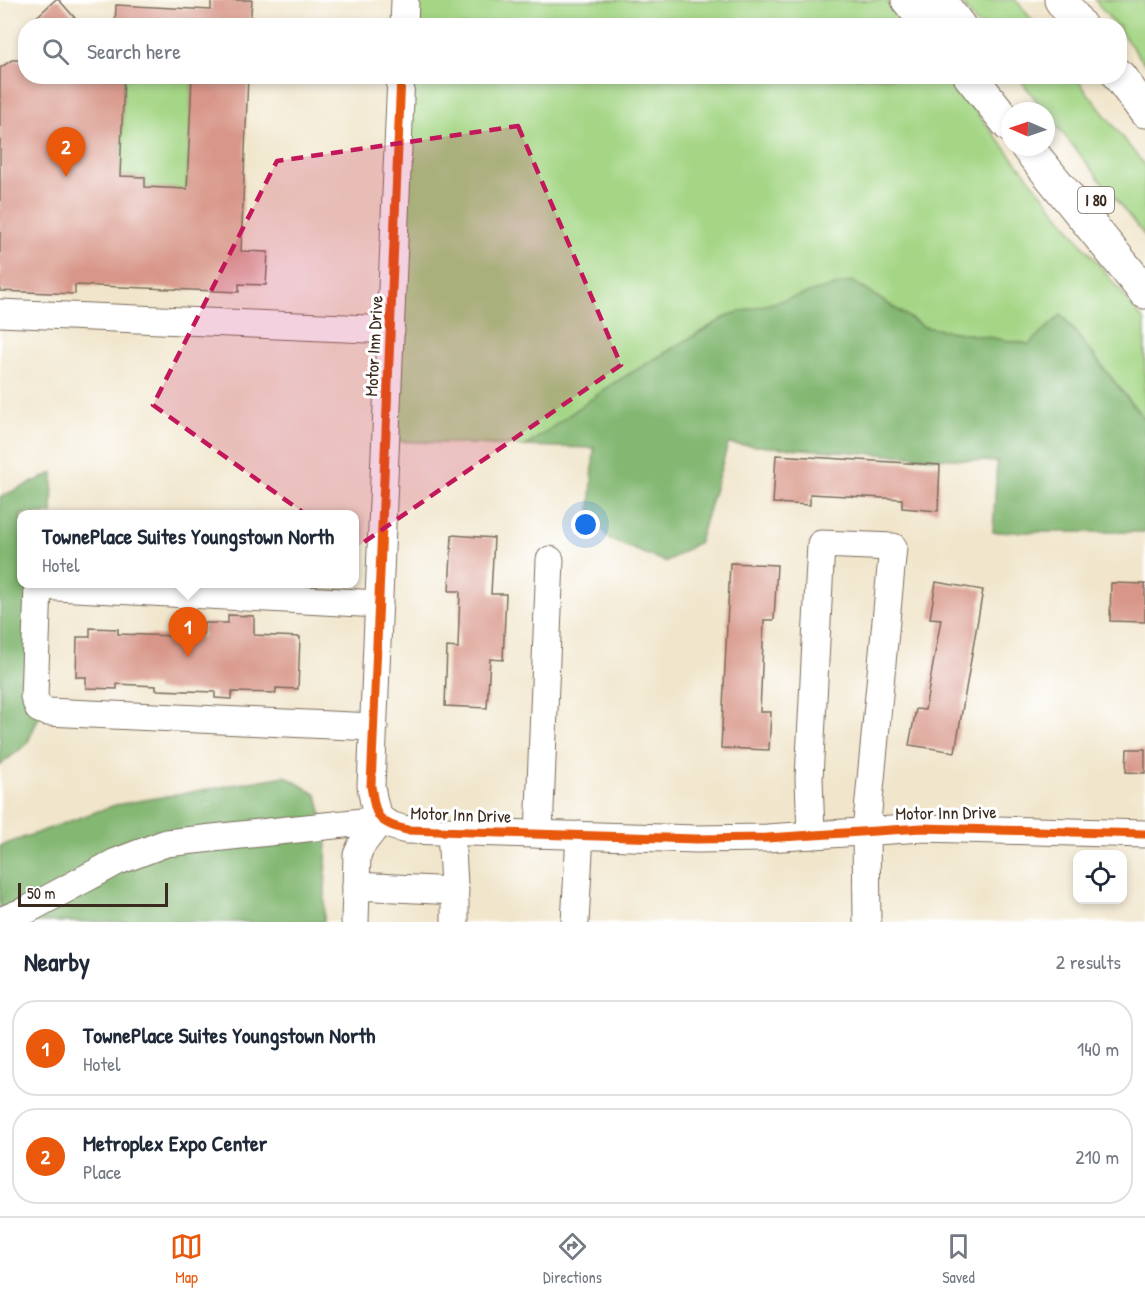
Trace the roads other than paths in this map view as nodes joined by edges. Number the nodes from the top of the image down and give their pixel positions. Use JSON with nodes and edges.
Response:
{"nodes":[{"id":1,"x":405,"y":0,"type":"edge"},
{"id":2,"x":908,"y":0,"type":"edge"},
{"id":3,"x":939,"y":0,"type":"edge"},
{"id":4,"x":1061,"y":0,"type":"edge"},
{"id":5,"x":404,"y":18,"type":"edge"},
{"id":6,"x":923,"y":18,"type":"edge"},
{"id":7,"x":953,"y":18,"type":"edge"},
{"id":8,"x":1074,"y":18,"type":"edge"},
{"id":9,"x":401,"y":84,"type":"edge"},
{"id":10,"x":976,"y":84,"type":"edge"},
{"id":11,"x":1005,"y":84,"type":"edge"},
{"id":12,"x":1125,"y":84,"type":"edge"},
{"id":13,"x":1019,"y":102,"type":"edge"},
{"id":14,"x":1145,"y":111,"type":"edge"},
{"id":15,"x":1001,"y":115,"type":"edge"},
{"id":16,"x":1055,"y":148,"type":"edge"},
{"id":17,"x":1034,"y":156,"type":"edge"},
{"id":18,"x":1145,"y":263,"type":"edge"},
{"id":19,"x":1145,"y":292,"type":"edge"},
{"id":20,"x":0,"y":313,"type":"edge"},
{"id":21,"x":391,"y":330,"type":"junction"},
{"id":22,"x":550,"y":560,"type":"dead end"},
{"id":23,"x":38,"y":588,"type":"edge"},
{"id":24,"x":76,"y":588,"type":"edge"},
{"id":25,"x":379,"y":604,"type":"junction"},
{"id":26,"x":374,"y":727,"type":"junction"},
{"id":27,"x":381,"y":820,"type":"junction"},
{"id":28,"x":451,"y":831,"type":"junction"},
{"id":29,"x":866,"y":832,"type":"junction"},
{"id":30,"x":539,"y":834,"type":"junction"},
{"id":31,"x":1145,"y":834,"type":"edge"},
{"id":32,"x":580,"y":835,"type":"junction"},
{"id":33,"x":811,"y":836,"type":"junction"},
{"id":34,"x":356,"y":886,"type":"junction"},
{"id":35,"x":455,"y":891,"type":"junction"},
{"id":36,"x":0,"y":921,"type":"edge"},
{"id":37,"x":355,"y":922,"type":"edge"},
{"id":38,"x":455,"y":922,"type":"edge"},
{"id":39,"x":575,"y":922,"type":"edge"},
{"id":40,"x":867,"y":922,"type":"edge"}],
"edges":[{"from":1,"to":5,"type":"street"},
{"from":2,"to":6,"type":"highway"},
{"from":3,"to":7,"type":"highway"},
{"from":4,"to":8,"type":"highway"},
{"from":9,"to":21,"type":"street","name":"Motor Inn Drive"},
{"from":10,"to":15,"type":"highway"},
{"from":11,"to":13,"type":"highway"},
{"from":12,"to":14,"type":"highway"},
{"from":16,"to":18,"type":"highway","number":"I 80"},
{"from":17,"to":19,"type":"highway"},
{"from":20,"to":21,"type":"street"},
{"from":21,"to":25,"type":"street","name":"Motor Inn Drive"},
{"from":22,"to":30,"type":"street"},
{"from":23,"to":26,"type":"street"},
{"from":24,"to":25,"type":"street"},
{"from":25,"to":26,"type":"street","name":"Motor Inn Drive"},
{"from":26,"to":27,"type":"street","name":"Motor Inn Drive"},
{"from":27,"to":28,"type":"street","name":"Motor Inn Drive"},
{"from":27,"to":34,"type":"street"},
{"from":27,"to":36,"type":"street"},
{"from":28,"to":30,"type":"street","name":"Motor Inn Drive"},
{"from":28,"to":35,"type":"street"},
{"from":29,"to":31,"type":"street","name":"Motor Inn Drive"},
{"from":29,"to":33,"type":"street","name":"Motor Inn Drive"},
{"from":29,"to":33,"type":"street"},
{"from":29,"to":40,"type":"street"},
{"from":30,"to":32,"type":"street","name":"Motor Inn Drive"},
{"from":32,"to":33,"type":"street","name":"Motor Inn Drive"},
{"from":32,"to":39,"type":"street"},
{"from":34,"to":35,"type":"street"},
{"from":34,"to":37,"type":"street"},
{"from":35,"to":38,"type":"street"}]}
